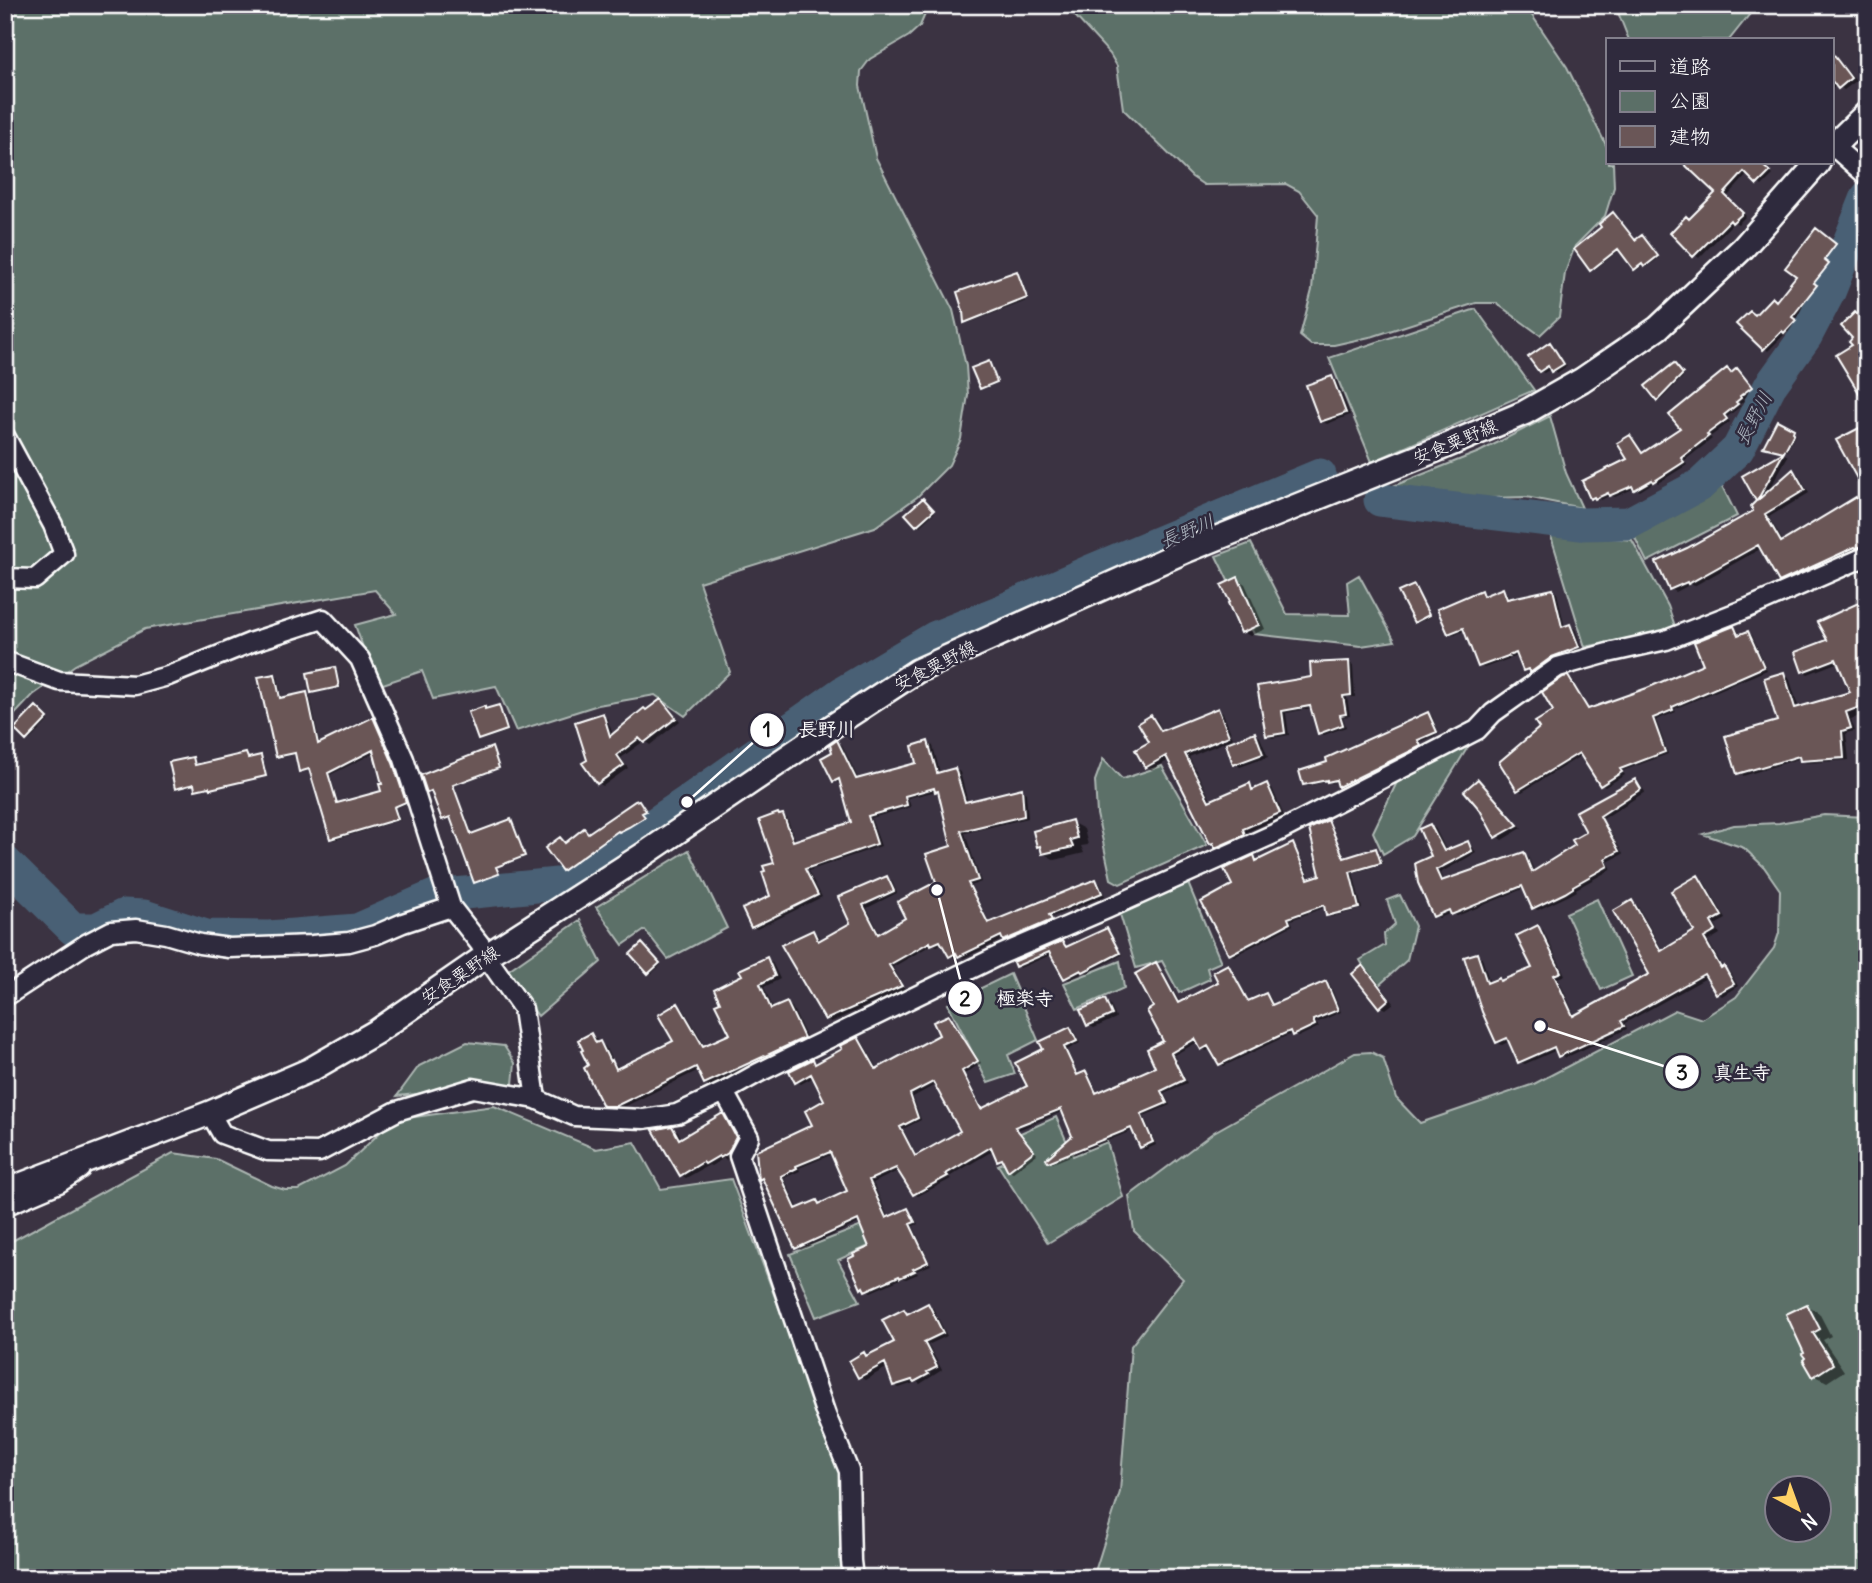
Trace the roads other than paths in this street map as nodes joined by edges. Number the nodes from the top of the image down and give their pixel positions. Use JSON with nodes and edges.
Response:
{"nodes":[{"id":1,"x":1867,"y":113,"type":"edge"},
{"id":2,"x":1834,"y":144,"type":"edge"},
{"id":3,"x":1834,"y":148,"type":"edge"},
{"id":4,"x":1817,"y":164,"type":"edge"},
{"id":5,"x":1867,"y":176,"type":"edge"},
{"id":6,"x":5,"y":436,"type":"edge"},
{"id":7,"x":1867,"y":556,"type":"edge"},
{"id":8,"x":5,"y":578,"type":"edge"},
{"id":9,"x":5,"y":660,"type":"edge"},
{"id":10,"x":449,"y":899,"type":"junction"},
{"id":11,"x":486,"y":956,"type":"junction"},
{"id":12,"x":5,"y":997,"type":"edge"},
{"id":13,"x":724,"y":1093,"type":"junction"},
{"id":14,"x":536,"y":1099,"type":"junction"},
{"id":15,"x":210,"y":1113,"type":"junction"},
{"id":16,"x":103,"y":1154,"type":"junction"},
{"id":17,"x":5,"y":1191,"type":"edge"},
{"id":18,"x":5,"y":1206,"type":"edge"},
{"id":19,"x":853,"y":1578,"type":"edge"}],
"edges":[{"from":1,"to":2,"type":"main road"},
{"from":3,"to":5,"type":"street"},
{"from":4,"to":11,"type":"main road","name":"安食粟野線"},
{"from":6,"to":8,"type":"street"},
{"from":7,"to":13,"type":"street"},
{"from":9,"to":10,"type":"street"},
{"from":10,"to":11,"type":"street"},
{"from":10,"to":12,"type":"street"},
{"from":11,"to":14,"type":"street"},
{"from":11,"to":15,"type":"main road","name":"安食粟野線"},
{"from":13,"to":14,"type":"street"},
{"from":13,"to":19,"type":"street"},
{"from":14,"to":15,"type":"street"},
{"from":15,"to":16,"type":"main road","name":"安食粟野線"},
{"from":16,"to":17,"type":"main road","name":"安食粟野線"},
{"from":16,"to":18,"type":"street"}]}
